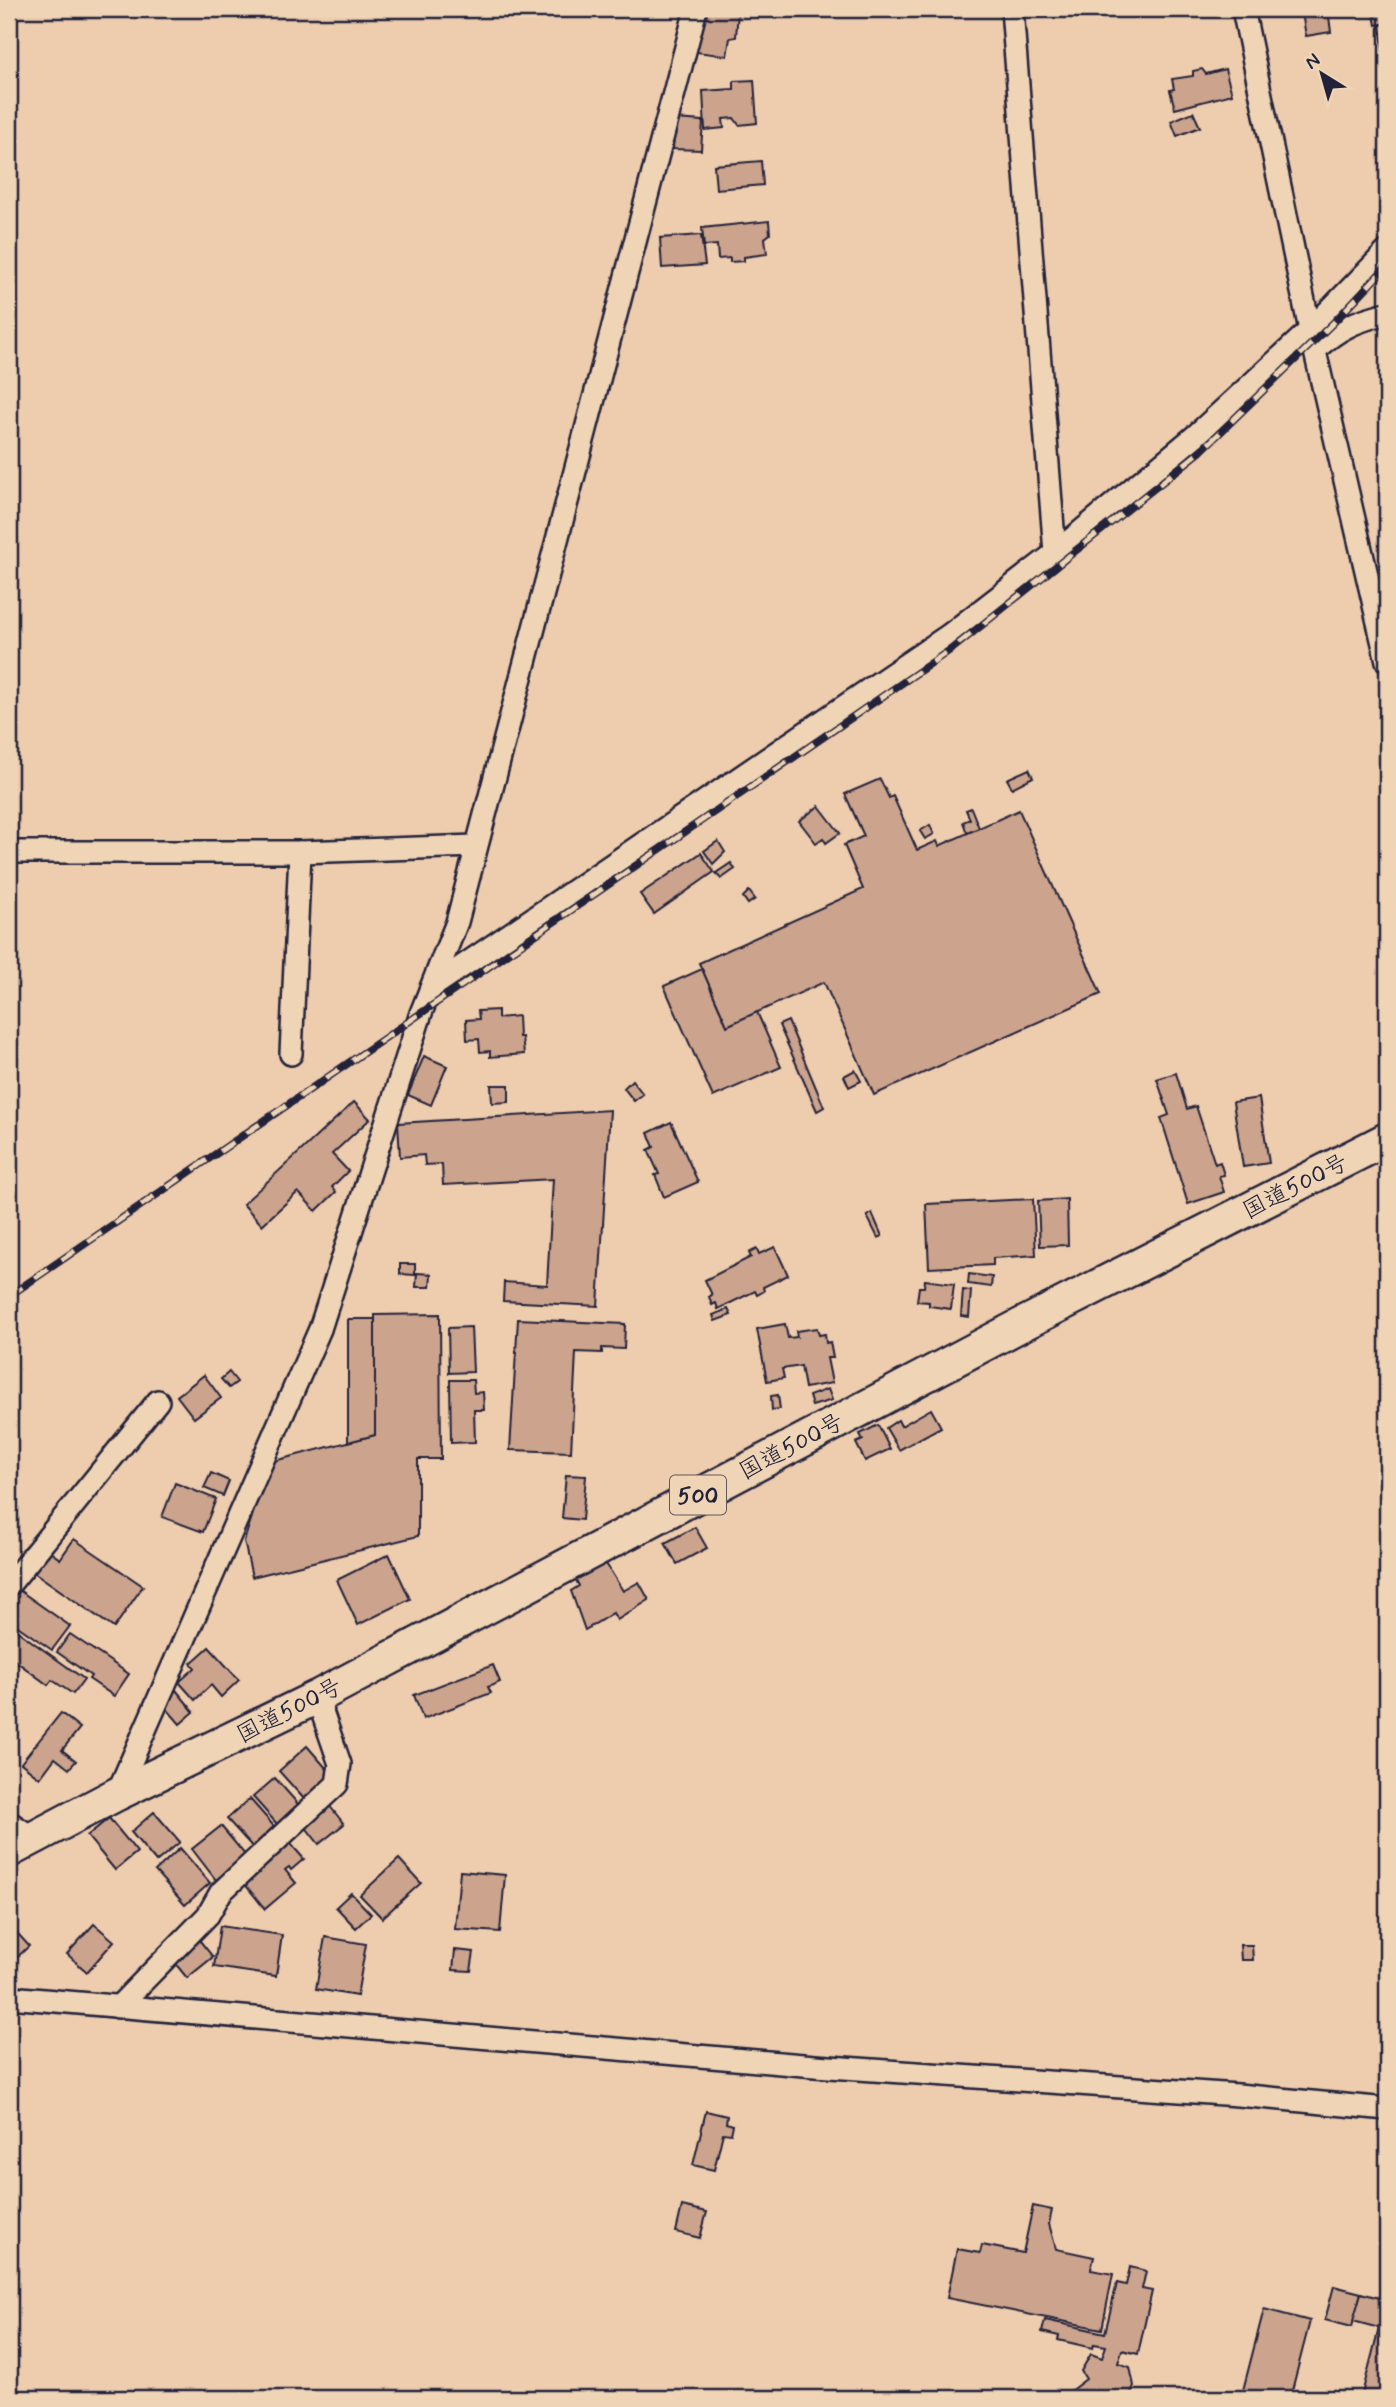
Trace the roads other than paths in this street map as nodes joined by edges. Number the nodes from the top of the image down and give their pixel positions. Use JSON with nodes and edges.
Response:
{"nodes":[{"id":1,"x":695,"y":9,"type":"edge"},
{"id":2,"x":1012,"y":9,"type":"edge"},
{"id":3,"x":1243,"y":9,"type":"edge"},
{"id":4,"x":1387,"y":251,"type":"edge"},
{"id":5,"x":1387,"y":313,"type":"edge"},
{"id":6,"x":1312,"y":340,"type":"junction"},
{"id":7,"x":1055,"y":553,"type":"junction"},
{"id":8,"x":1387,"y":661,"type":"edge"},
{"id":9,"x":476,"y":846,"type":"junction"},
{"id":10,"x":9,"y":852,"type":"edge"},
{"id":11,"x":300,"y":852,"type":"junction"},
{"id":12,"x":432,"y":987,"type":"junction"},
{"id":13,"x":291,"y":1054,"type":"dead end"},
{"id":14,"x":1387,"y":1139,"type":"edge"},
{"id":15,"x":158,"y":1401,"type":"dead end"},
{"id":16,"x":9,"y":1585,"type":"edge"},
{"id":17,"x":317,"y":1697,"type":"junction"},
{"id":18,"x":117,"y":1794,"type":"junction"},
{"id":19,"x":17,"y":1838,"type":"edge"},
{"id":20,"x":9,"y":1997,"type":"edge"},
{"id":21,"x":118,"y":2007,"type":"junction"},
{"id":22,"x":1387,"y":2109,"type":"edge"}],
"edges":[{"from":1,"to":9,"type":"street"},
{"from":2,"to":7,"type":"street"},
{"from":3,"to":6,"type":"street"},
{"from":4,"to":6,"type":"street"},
{"from":5,"to":6,"type":"street"},
{"from":6,"to":7,"type":"street"},
{"from":6,"to":8,"type":"street"},
{"from":7,"to":12,"type":"street"},
{"from":9,"to":11,"type":"street"},
{"from":9,"to":12,"type":"street"},
{"from":10,"to":11,"type":"street"},
{"from":11,"to":13,"type":"street"},
{"from":12,"to":18,"type":"street"},
{"from":14,"to":17,"type":"highway","name":"国道500号","number":"500"},
{"from":15,"to":16,"type":"street"},
{"from":17,"to":18,"type":"highway","name":"国道500号","number":"500"},
{"from":17,"to":21,"type":"street"},
{"from":18,"to":19,"type":"highway","name":"国道500号","number":"500"},
{"from":20,"to":21,"type":"street"},
{"from":21,"to":22,"type":"street"}]}
